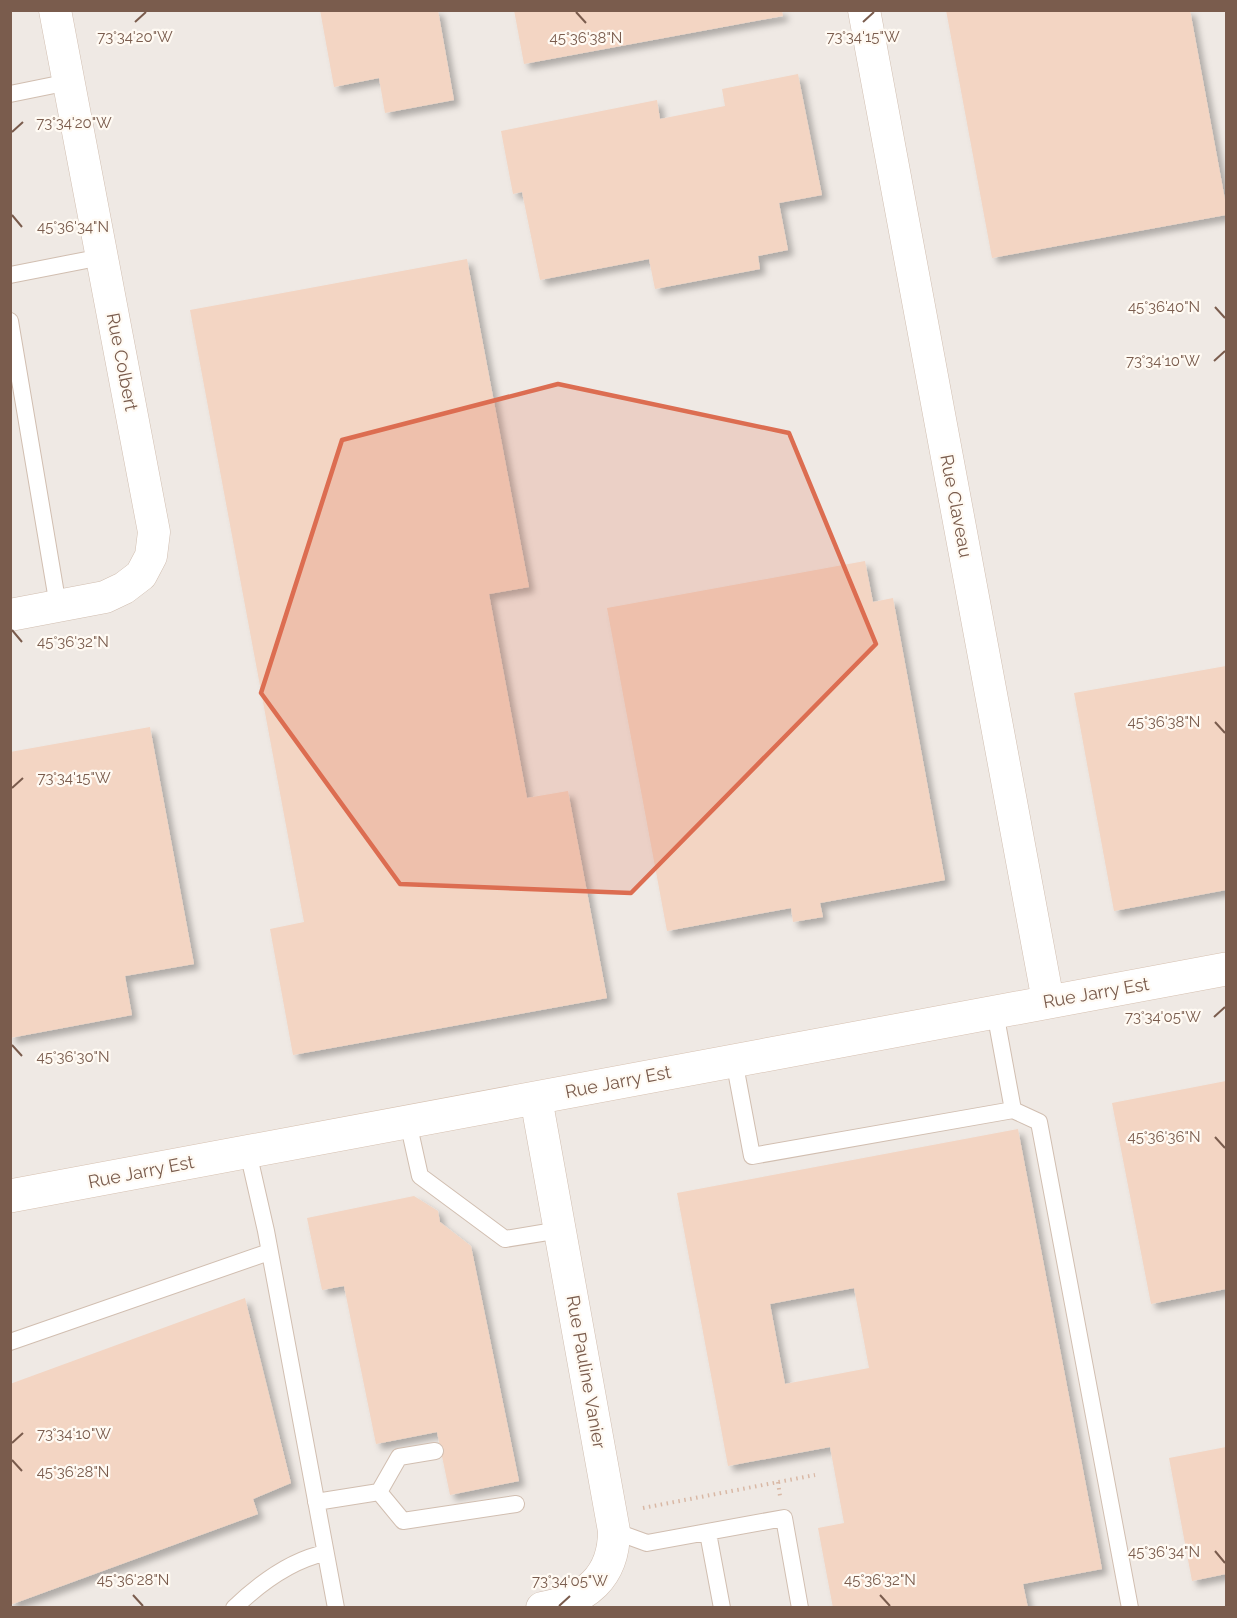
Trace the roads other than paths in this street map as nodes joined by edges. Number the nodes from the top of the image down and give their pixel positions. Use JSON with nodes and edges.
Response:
{"nodes":[{"id":1,"x":55,"y":10,"type":"edge"},
{"id":2,"x":864,"y":10,"type":"edge"},
{"id":3,"x":69,"y":81,"type":"junction"},
{"id":4,"x":10,"y":94,"type":"edge"},
{"id":5,"x":102,"y":257,"type":"junction"},
{"id":6,"x":10,"y":275,"type":"edge"},
{"id":7,"x":10,"y":321,"type":"edge"},
{"id":8,"x":58,"y":606,"type":"junction"},
{"id":9,"x":10,"y":615,"type":"edge"},
{"id":10,"x":1227,"y":969,"type":"edge"},
{"id":11,"x":1048,"y":1001,"type":"junction"},
{"id":12,"x":995,"y":1012,"type":"junction"},
{"id":13,"x":734,"y":1060,"type":"junction"},
{"id":14,"x":536,"y":1098,"type":"junction"},
{"id":15,"x":1013,"y":1110,"type":"junction"},
{"id":16,"x":408,"y":1122,"type":"junction"},
{"id":17,"x":248,"y":1152,"type":"junction"},
{"id":18,"x":10,"y":1196,"type":"edge"},
{"id":19,"x":560,"y":1230,"type":"junction"},
{"id":20,"x":269,"y":1252,"type":"junction"},
{"id":21,"x":10,"y":1342,"type":"edge"},
{"id":22,"x":435,"y":1451,"type":"dead end"},
{"id":23,"x":380,"y":1492,"type":"junction"},
{"id":24,"x":316,"y":1502,"type":"junction"},
{"id":25,"x":516,"y":1504,"type":"dead end"},
{"id":26,"x":614,"y":1531,"type":"junction"},
{"id":27,"x":708,"y":1533,"type":"junction"},
{"id":28,"x":326,"y":1553,"type":"junction"},
{"id":29,"x":234,"y":1608,"type":"edge"},
{"id":30,"x":336,"y":1608,"type":"edge"},
{"id":31,"x":542,"y":1608,"type":"edge"},
{"id":32,"x":723,"y":1608,"type":"edge"},
{"id":33,"x":800,"y":1608,"type":"edge"},
{"id":34,"x":1131,"y":1608,"type":"edge"}],
"edges":[{"from":1,"to":3,"type":"street","name":"Rue Colbert"},
{"from":2,"to":11,"type":"street","name":"Rue Claveau"},
{"from":3,"to":4,"type":"lane"},
{"from":3,"to":5,"type":"street","name":"Rue Colbert"},
{"from":5,"to":6,"type":"lane"},
{"from":5,"to":8,"type":"street","name":"Rue Colbert"},
{"from":7,"to":8,"type":"lane"},
{"from":8,"to":9,"type":"street","name":"Rue Colbert"},
{"from":10,"to":11,"type":"street","name":"Rue Jarry Est"},
{"from":11,"to":12,"type":"street","name":"Rue Jarry Est"},
{"from":12,"to":13,"type":"street","name":"Rue Jarry Est"},
{"from":12,"to":15,"type":"lane"},
{"from":13,"to":14,"type":"street","name":"Rue Jarry Est"},
{"from":13,"to":15,"type":"lane"},
{"from":14,"to":16,"type":"street","name":"Rue Jarry Est"},
{"from":14,"to":19,"type":"street","name":"Rue Pauline Vanier"},
{"from":15,"to":34,"type":"lane"},
{"from":16,"to":17,"type":"street","name":"Rue Jarry Est"},
{"from":16,"to":19,"type":"lane"},
{"from":17,"to":18,"type":"street","name":"Rue Jarry Est"},
{"from":17,"to":20,"type":"lane"},
{"from":19,"to":26,"type":"street","name":"Rue Pauline Vanier"},
{"from":20,"to":21,"type":"lane"},
{"from":20,"to":24,"type":"lane"},
{"from":22,"to":23,"type":"lane"},
{"from":23,"to":24,"type":"lane"},
{"from":23,"to":25,"type":"lane"},
{"from":24,"to":28,"type":"lane"},
{"from":26,"to":27,"type":"lane"},
{"from":26,"to":31,"type":"street","name":"Rue Pauline Vanier"},
{"from":27,"to":32,"type":"lane"},
{"from":27,"to":33,"type":"lane"},
{"from":28,"to":29,"type":"lane"},
{"from":28,"to":30,"type":"lane"}]}
